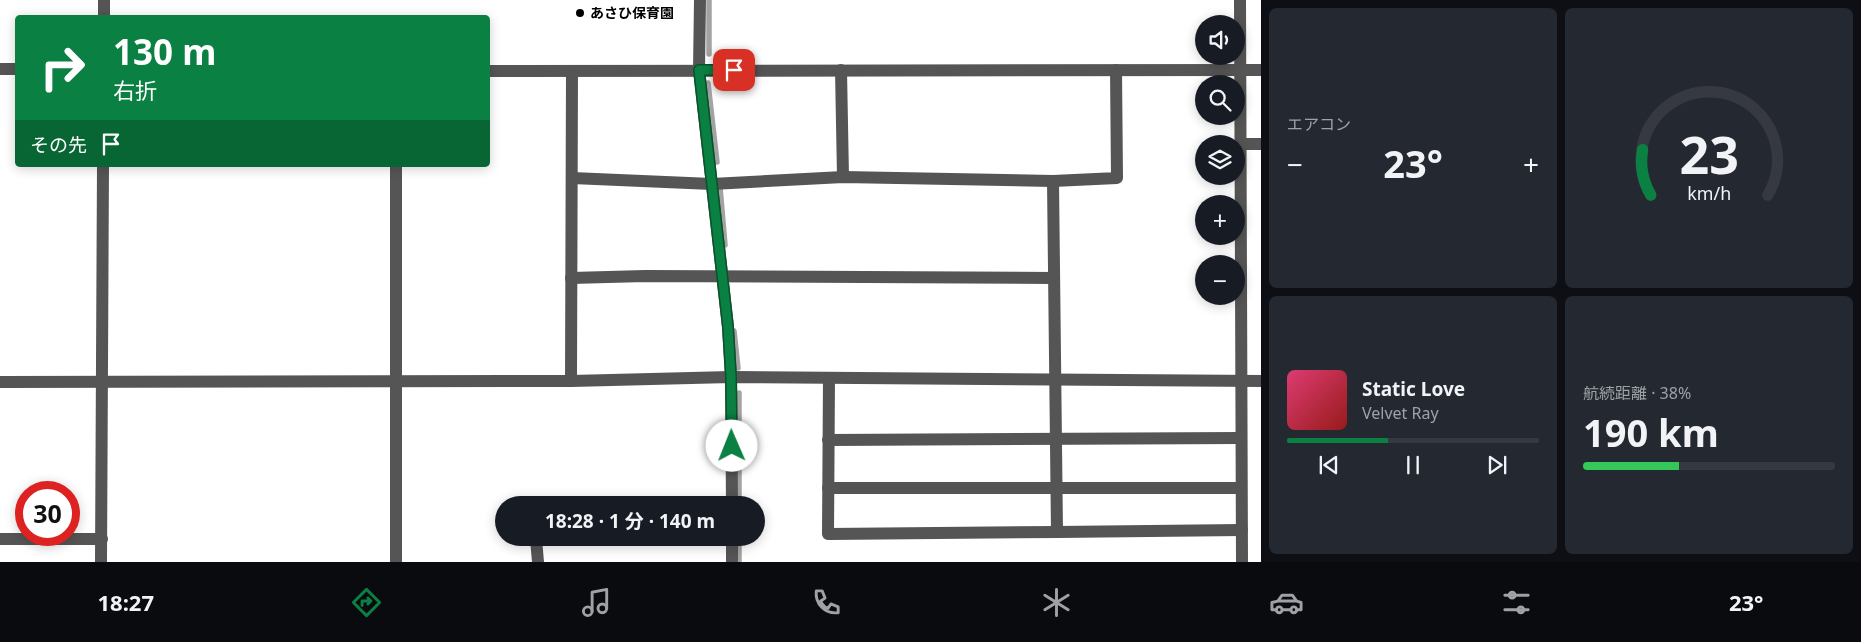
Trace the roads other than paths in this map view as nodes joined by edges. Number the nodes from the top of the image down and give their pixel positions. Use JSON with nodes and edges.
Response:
{"nodes":[{"id":1,"x":104,"y":0,"type":"edge"},
{"id":2,"x":700,"y":0,"type":"edge"},
{"id":3,"x":1240,"y":0,"type":"edge"},
{"id":4,"x":104,"y":15,"type":"edge"},
{"id":5,"x":0,"y":69,"type":"edge"},
{"id":6,"x":15,"y":69,"type":"edge"},
{"id":7,"x":699,"y":70,"type":"junction"},
{"id":8,"x":841,"y":70,"type":"junction"},
{"id":9,"x":1116,"y":70,"type":"junction"},
{"id":10,"x":1240,"y":70,"type":"junction"},
{"id":11,"x":1261,"y":70,"type":"edge"},
{"id":12,"x":490,"y":71,"type":"edge"},
{"id":13,"x":572,"y":71,"type":"junction"},
{"id":14,"x":1240,"y":135,"type":"edge"},
{"id":15,"x":1245,"y":144,"type":"edge"},
{"id":16,"x":1261,"y":144,"type":"edge"},
{"id":17,"x":103,"y":167,"type":"edge"},
{"id":18,"x":396,"y":167,"type":"edge"},
{"id":19,"x":843,"y":177,"type":"junction"},
{"id":20,"x":572,"y":178,"type":"junction"},
{"id":21,"x":1053,"y":181,"type":"junction"},
{"id":22,"x":712,"y":184,"type":"junction"},
{"id":23,"x":1240,"y":185,"type":"edge"},
{"id":24,"x":723,"y":277,"type":"junction"},
{"id":25,"x":571,"y":278,"type":"junction"},
{"id":26,"x":1054,"y":278,"type":"junction"},
{"id":27,"x":731,"y":377,"type":"junction"},
{"id":28,"x":829,"y":378,"type":"junction"},
{"id":29,"x":1055,"y":380,"type":"junction"},
{"id":30,"x":571,"y":381,"type":"junction"},
{"id":31,"x":1241,"y":381,"type":"junction"},
{"id":32,"x":1261,"y":381,"type":"edge"},
{"id":33,"x":0,"y":382,"type":"edge"},
{"id":34,"x":102,"y":382,"type":"junction"},
{"id":35,"x":396,"y":382,"type":"junction"},
{"id":36,"x":1241,"y":438,"type":"junction"},
{"id":37,"x":1056,"y":439,"type":"junction"},
{"id":38,"x":828,"y":440,"type":"junction"},
{"id":39,"x":828,"y":488,"type":"junction"},
{"id":40,"x":1056,"y":488,"type":"junction"},
{"id":41,"x":1241,"y":488,"type":"junction"},
{"id":42,"x":732,"y":496,"type":"edge"},
{"id":43,"x":1242,"y":530,"type":"junction"},
{"id":44,"x":1057,"y":532,"type":"junction"},
{"id":45,"x":0,"y":539,"type":"edge"},
{"id":46,"x":102,"y":539,"type":"junction"},
{"id":47,"x":537,"y":546,"type":"edge"},
{"id":48,"x":732,"y":546,"type":"edge"},
{"id":49,"x":102,"y":562,"type":"edge"},
{"id":50,"x":396,"y":562,"type":"edge"},
{"id":51,"x":538,"y":562,"type":"edge"},
{"id":52,"x":732,"y":562,"type":"edge"},
{"id":53,"x":1242,"y":562,"type":"edge"}],
"edges":[{"from":1,"to":4,"type":"street"},
{"from":2,"to":7,"type":"street"},
{"from":3,"to":10,"type":"street"},
{"from":5,"to":6,"type":"street"},
{"from":7,"to":8,"type":"street"},
{"from":7,"to":13,"type":"street"},
{"from":7,"to":22,"type":"street"},
{"from":8,"to":9,"type":"street"},
{"from":8,"to":19,"type":"street"},
{"from":9,"to":10,"type":"street"},
{"from":9,"to":21,"type":"street"},
{"from":10,"to":11,"type":"street"},
{"from":10,"to":14,"type":"street"},
{"from":12,"to":13,"type":"street"},
{"from":13,"to":20,"type":"street"},
{"from":15,"to":16,"type":"street"},
{"from":17,"to":34,"type":"street"},
{"from":18,"to":35,"type":"street"},
{"from":19,"to":21,"type":"street"},
{"from":19,"to":22,"type":"street"},
{"from":20,"to":22,"type":"street"},
{"from":20,"to":25,"type":"street"},
{"from":21,"to":26,"type":"street"},
{"from":22,"to":24,"type":"street"},
{"from":23,"to":31,"type":"street"},
{"from":24,"to":25,"type":"street"},
{"from":24,"to":26,"type":"street"},
{"from":24,"to":27,"type":"street"},
{"from":25,"to":30,"type":"street"},
{"from":26,"to":29,"type":"street"},
{"from":27,"to":28,"type":"street"},
{"from":27,"to":30,"type":"street"},
{"from":27,"to":42,"type":"street"},
{"from":28,"to":29,"type":"street"},
{"from":28,"to":38,"type":"street"},
{"from":29,"to":31,"type":"street"},
{"from":29,"to":37,"type":"street"},
{"from":30,"to":35,"type":"street"},
{"from":31,"to":32,"type":"street"},
{"from":31,"to":36,"type":"street"},
{"from":33,"to":34,"type":"street"},
{"from":34,"to":35,"type":"street"},
{"from":34,"to":46,"type":"street"},
{"from":35,"to":50,"type":"street"},
{"from":36,"to":37,"type":"street"},
{"from":36,"to":41,"type":"street"},
{"from":37,"to":38,"type":"street"},
{"from":37,"to":40,"type":"street"},
{"from":38,"to":39,"type":"street"},
{"from":39,"to":40,"type":"street"},
{"from":39,"to":44,"type":"street"},
{"from":40,"to":41,"type":"street"},
{"from":40,"to":44,"type":"street"},
{"from":41,"to":43,"type":"street"},
{"from":43,"to":44,"type":"street"},
{"from":43,"to":53,"type":"street"},
{"from":45,"to":46,"type":"street"},
{"from":46,"to":49,"type":"street"},
{"from":47,"to":51,"type":"street"},
{"from":48,"to":52,"type":"street"}]}
